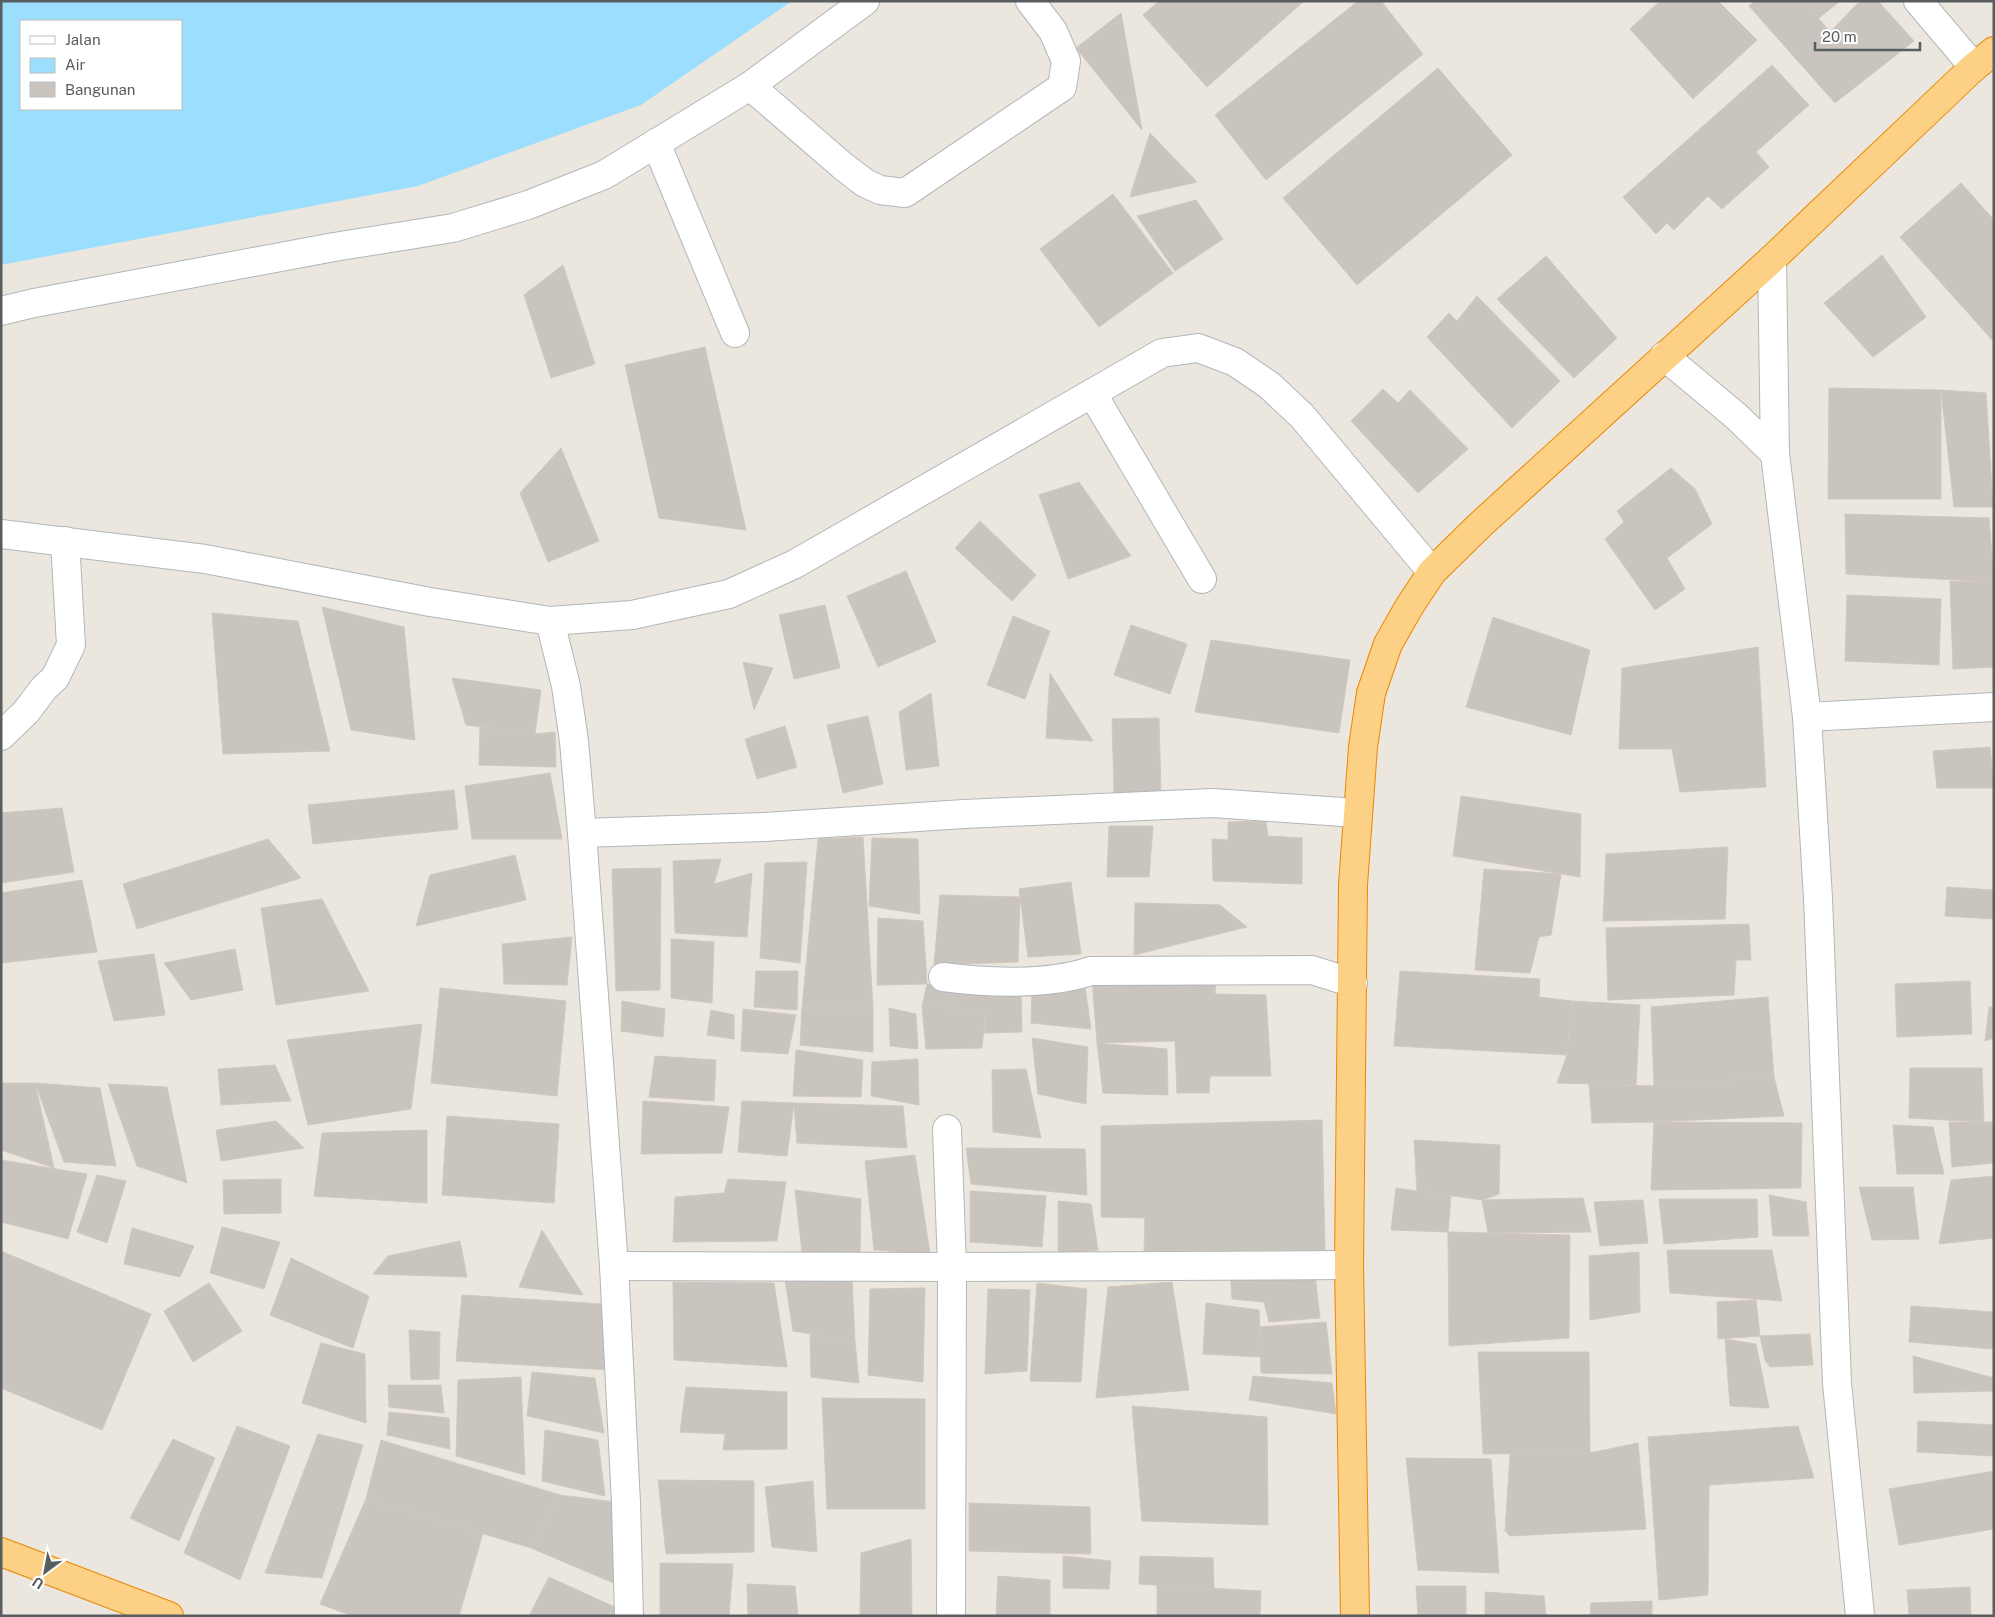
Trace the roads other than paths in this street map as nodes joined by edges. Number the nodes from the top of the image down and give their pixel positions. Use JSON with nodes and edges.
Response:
{"nodes":[{"id":1,"x":865,"y":1,"type":"edge"},
{"id":2,"x":1030,"y":1,"type":"edge"},
{"id":3,"x":1918,"y":1,"type":"edge"},
{"id":4,"x":1984,"y":59,"type":"edge"},
{"id":5,"x":750,"y":86,"type":"junction"},
{"id":6,"x":656,"y":143,"type":"junction"},
{"id":7,"x":1772,"y":259,"type":"junction"},
{"id":8,"x":1,"y":311,"type":"edge"},
{"id":9,"x":735,"y":332,"type":"dead end"},
{"id":10,"x":1664,"y":356,"type":"junction"},
{"id":11,"x":1092,"y":393,"type":"junction"},
{"id":12,"x":1775,"y":454,"type":"junction"},
{"id":13,"x":1,"y":534,"type":"edge"},
{"id":14,"x":65,"y":542,"type":"junction"},
{"id":15,"x":1432,"y":572,"type":"junction"},
{"id":16,"x":1202,"y":579,"type":"dead end"},
{"id":17,"x":550,"y":621,"type":"junction"},
{"id":18,"x":1994,"y":707,"type":"edge"},
{"id":19,"x":1807,"y":717,"type":"junction"},
{"id":20,"x":1,"y":736,"type":"edge"},
{"id":21,"x":1357,"y":813,"type":"junction"},
{"id":22,"x":582,"y":833,"type":"junction"},
{"id":23,"x":943,"y":977,"type":"dead end"},
{"id":24,"x":1353,"y":984,"type":"junction"},
{"id":25,"x":947,"y":1129,"type":"dead end"},
{"id":26,"x":1349,"y":1265,"type":"junction"},
{"id":27,"x":614,"y":1266,"type":"junction"},
{"id":28,"x":952,"y":1267,"type":"junction"},
{"id":29,"x":1,"y":1552,"type":"edge"},
{"id":30,"x":169,"y":1616,"type":"edge"},
{"id":31,"x":629,"y":1616,"type":"edge"},
{"id":32,"x":950,"y":1616,"type":"edge"},
{"id":33,"x":1355,"y":1616,"type":"edge"},
{"id":34,"x":1860,"y":1616,"type":"edge"}],
"edges":[{"from":1,"to":5,"type":"street"},
{"from":2,"to":5,"type":"street"},
{"from":3,"to":4,"type":"street"},
{"from":4,"to":7,"type":"highway"},
{"from":5,"to":6,"type":"street"},
{"from":6,"to":8,"type":"street"},
{"from":6,"to":9,"type":"street"},
{"from":7,"to":10,"type":"highway"},
{"from":7,"to":12,"type":"street"},
{"from":10,"to":12,"type":"street"},
{"from":10,"to":15,"type":"highway"},
{"from":11,"to":15,"type":"street"},
{"from":11,"to":16,"type":"street"},
{"from":11,"to":17,"type":"street"},
{"from":12,"to":19,"type":"street"},
{"from":13,"to":14,"type":"street"},
{"from":14,"to":17,"type":"street"},
{"from":14,"to":20,"type":"street"},
{"from":15,"to":21,"type":"highway"},
{"from":17,"to":22,"type":"street"},
{"from":18,"to":19,"type":"street"},
{"from":19,"to":34,"type":"street"},
{"from":21,"to":22,"type":"street"},
{"from":21,"to":24,"type":"highway"},
{"from":22,"to":27,"type":"street"},
{"from":23,"to":24,"type":"street"},
{"from":24,"to":26,"type":"highway"},
{"from":25,"to":28,"type":"street"},
{"from":26,"to":28,"type":"street"},
{"from":26,"to":33,"type":"highway"},
{"from":27,"to":28,"type":"street"},
{"from":27,"to":31,"type":"street"},
{"from":28,"to":32,"type":"street"},
{"from":29,"to":30,"type":"highway"}]}
